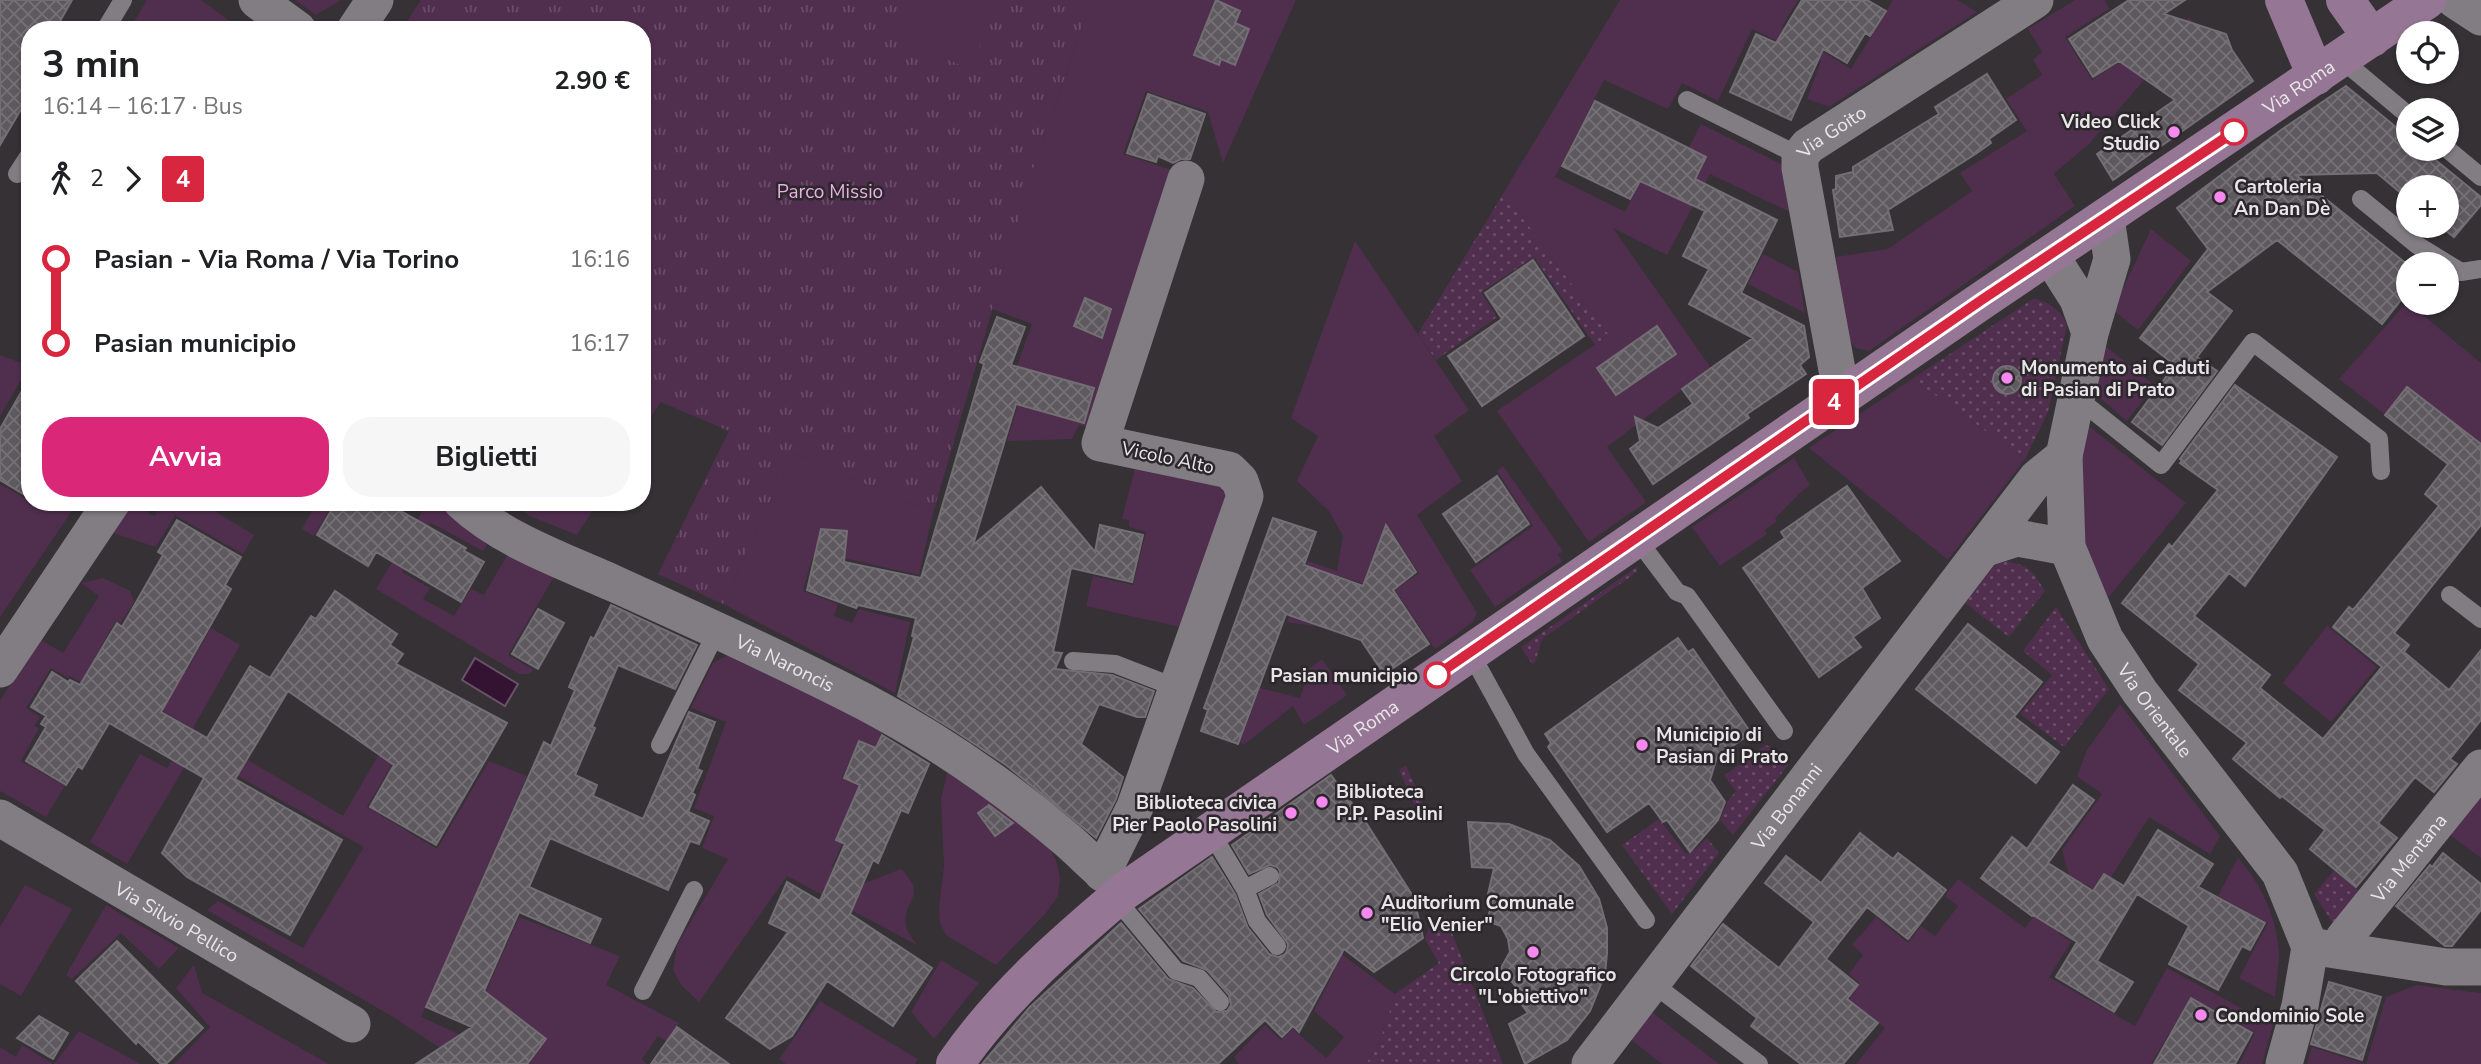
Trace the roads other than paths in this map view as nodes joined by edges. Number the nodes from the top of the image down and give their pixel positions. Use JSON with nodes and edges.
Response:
{"nodes":[{"id":1,"x":123,"y":0,"type":"edge"},
{"id":2,"x":257,"y":0,"type":"edge"},
{"id":3,"x":375,"y":0,"type":"edge"},
{"id":4,"x":2035,"y":0,"type":"edge"},
{"id":5,"x":2284,"y":0,"type":"edge"},
{"id":6,"x":2345,"y":0,"type":"edge"},
{"id":7,"x":2427,"y":0,"type":"edge"},
{"id":8,"x":2455,"y":0,"type":"edge"},
{"id":9,"x":2481,"y":17,"type":"edge"},
{"id":10,"x":110,"y":21,"type":"edge"},
{"id":11,"x":286,"y":21,"type":"edge"},
{"id":12,"x":361,"y":21,"type":"edge"},
{"id":13,"x":2343,"y":58,"type":"junction"},
{"id":14,"x":1687,"y":100,"type":"dead end"},
{"id":15,"x":2396,"y":104,"type":"edge"},
{"id":16,"x":1800,"y":156,"type":"junction"},
{"id":17,"x":2459,"y":159,"type":"edge"},
{"id":18,"x":21,"y":168,"type":"edge"},
{"id":19,"x":17,"y":174,"type":"dead end"},
{"id":20,"x":2481,"y":177,"type":"edge"},
{"id":21,"x":1186,"y":179,"type":"dead end"},
{"id":22,"x":2361,"y":200,"type":"dead end"},
{"id":23,"x":2106,"y":217,"type":"junction"},
{"id":24,"x":2050,"y":255,"type":"junction"},
{"id":25,"x":2481,"y":269,"type":"edge"},
{"id":26,"x":2090,"y":333,"type":"junction"},
{"id":27,"x":1842,"y":397,"type":"junction"},
{"id":28,"x":2076,"y":397,"type":"junction"},
{"id":29,"x":2063,"y":456,"type":"junction"},
{"id":30,"x":2381,"y":471,"type":"dead end"},
{"id":31,"x":106,"y":511,"type":"edge"},
{"id":32,"x":474,"y":511,"type":"edge"},
{"id":33,"x":1637,"y":539,"type":"junction"},
{"id":34,"x":2067,"y":547,"type":"junction"},
{"id":35,"x":1983,"y":549,"type":"junction"},
{"id":36,"x":2450,"y":595,"type":"dead end"},
{"id":37,"x":2481,"y":619,"type":"edge"},
{"id":38,"x":717,"y":631,"type":"junction"},
{"id":39,"x":1470,"y":652,"type":"junction"},
{"id":40,"x":1073,"y":661,"type":"dead end"},
{"id":41,"x":0,"y":669,"type":"edge"},
{"id":42,"x":1177,"y":688,"type":"junction"},
{"id":43,"x":1784,"y":731,"type":"dead end"},
{"id":44,"x":660,"y":745,"type":"dead end"},
{"id":45,"x":2481,"y":768,"type":"edge"},
{"id":46,"x":1131,"y":813,"type":"junction"},
{"id":47,"x":0,"y":818,"type":"edge"},
{"id":48,"x":1210,"y":831,"type":"junction"},
{"id":49,"x":1170,"y":859,"type":"junction"},
{"id":50,"x":1270,"y":876,"type":"dead end"},
{"id":51,"x":1104,"y":889,"type":"junction"},
{"id":52,"x":1245,"y":889,"type":"junction"},
{"id":53,"x":694,"y":890,"type":"dead end"},
{"id":54,"x":1646,"y":920,"type":"dead end"},
{"id":55,"x":1277,"y":946,"type":"dead end"},
{"id":56,"x":2324,"y":948,"type":"junction"},
{"id":57,"x":2481,"y":967,"type":"edge"},
{"id":58,"x":1652,"y":983,"type":"junction"},
{"id":59,"x":643,"y":991,"type":"dead end"},
{"id":60,"x":1220,"y":1002,"type":"dead end"},
{"id":61,"x":352,"y":1024,"type":"dead end"},
{"id":62,"x":955,"y":1064,"type":"edge"},
{"id":63,"x":1590,"y":1064,"type":"edge"},
{"id":64,"x":1759,"y":1064,"type":"edge"},
{"id":65,"x":2284,"y":1064,"type":"edge"}],
"edges":[{"from":1,"to":10,"type":"lane"},
{"from":2,"to":11,"type":"street"},
{"from":3,"to":12,"type":"street"},
{"from":4,"to":16,"type":"street","name":"Via Goito"},
{"from":5,"to":13,"type":"main road"},
{"from":6,"to":13,"type":"main road"},
{"from":7,"to":13,"type":"main road","name":"Via Roma"},
{"from":8,"to":9,"type":"street"},
{"from":13,"to":15,"type":"lane"},
{"from":13,"to":23,"type":"main road","name":"Via Roma"},
{"from":14,"to":16,"type":"lane"},
{"from":16,"to":27,"type":"street","name":"Via Goito"},
{"from":17,"to":20,"type":"lane"},
{"from":18,"to":19,"type":"lane"},
{"from":21,"to":42,"type":"street","name":"Vicolo Alto"},
{"from":22,"to":25,"type":"lane"},
{"from":23,"to":24,"type":"main road","name":"Via Roma"},
{"from":23,"to":26,"type":"street","name":"Via Orientale"},
{"from":24,"to":26,"type":"street"},
{"from":24,"to":27,"type":"main road","name":"Via Roma"},
{"from":26,"to":28,"type":"street","name":"Via Orientale"},
{"from":27,"to":33,"type":"main road","name":"Via Roma"},
{"from":28,"to":29,"type":"street","name":"Via Orientale"},
{"from":28,"to":30,"type":"lane"},
{"from":29,"to":34,"type":"street","name":"Via Orientale"},
{"from":29,"to":35,"type":"street","name":"Via Bonanni"},
{"from":31,"to":41,"type":"street"},
{"from":32,"to":38,"type":"street","name":"Via Naroncis"},
{"from":33,"to":39,"type":"main road","name":"Via Roma"},
{"from":33,"to":43,"type":"lane"},
{"from":34,"to":35,"type":"street"},
{"from":34,"to":56,"type":"street","name":"Via Orientale"},
{"from":35,"to":58,"type":"street","name":"Via Bonanni"},
{"from":36,"to":37,"type":"lane"},
{"from":38,"to":44,"type":"lane"},
{"from":38,"to":51,"type":"street","name":"Via Naroncis"},
{"from":39,"to":48,"type":"main road","name":"Via Roma"},
{"from":39,"to":54,"type":"lane"},
{"from":40,"to":42,"type":"lane"},
{"from":42,"to":46,"type":"street","name":"Vicolo Alto"},
{"from":45,"to":56,"type":"street","name":"Via Mentana"},
{"from":46,"to":49,"type":"street"},
{"from":46,"to":51,"type":"street","name":"Vicolo Alto"},
{"from":47,"to":61,"type":"street","name":"Via Silvio Pellico"},
{"from":48,"to":49,"type":"main road","name":"Via Roma"},
{"from":48,"to":52,"type":"lane"},
{"from":49,"to":51,"type":"main road","name":"Via Roma"},
{"from":50,"to":52,"type":"lane"},
{"from":51,"to":60,"type":"lane"},
{"from":51,"to":62,"type":"main road","name":"Via Roma"},
{"from":52,"to":55,"type":"lane"},
{"from":53,"to":59,"type":"lane"},
{"from":56,"to":57,"type":"street"},
{"from":56,"to":65,"type":"street"},
{"from":58,"to":63,"type":"street","name":"Via Bonanni"},
{"from":58,"to":64,"type":"lane"}]}
